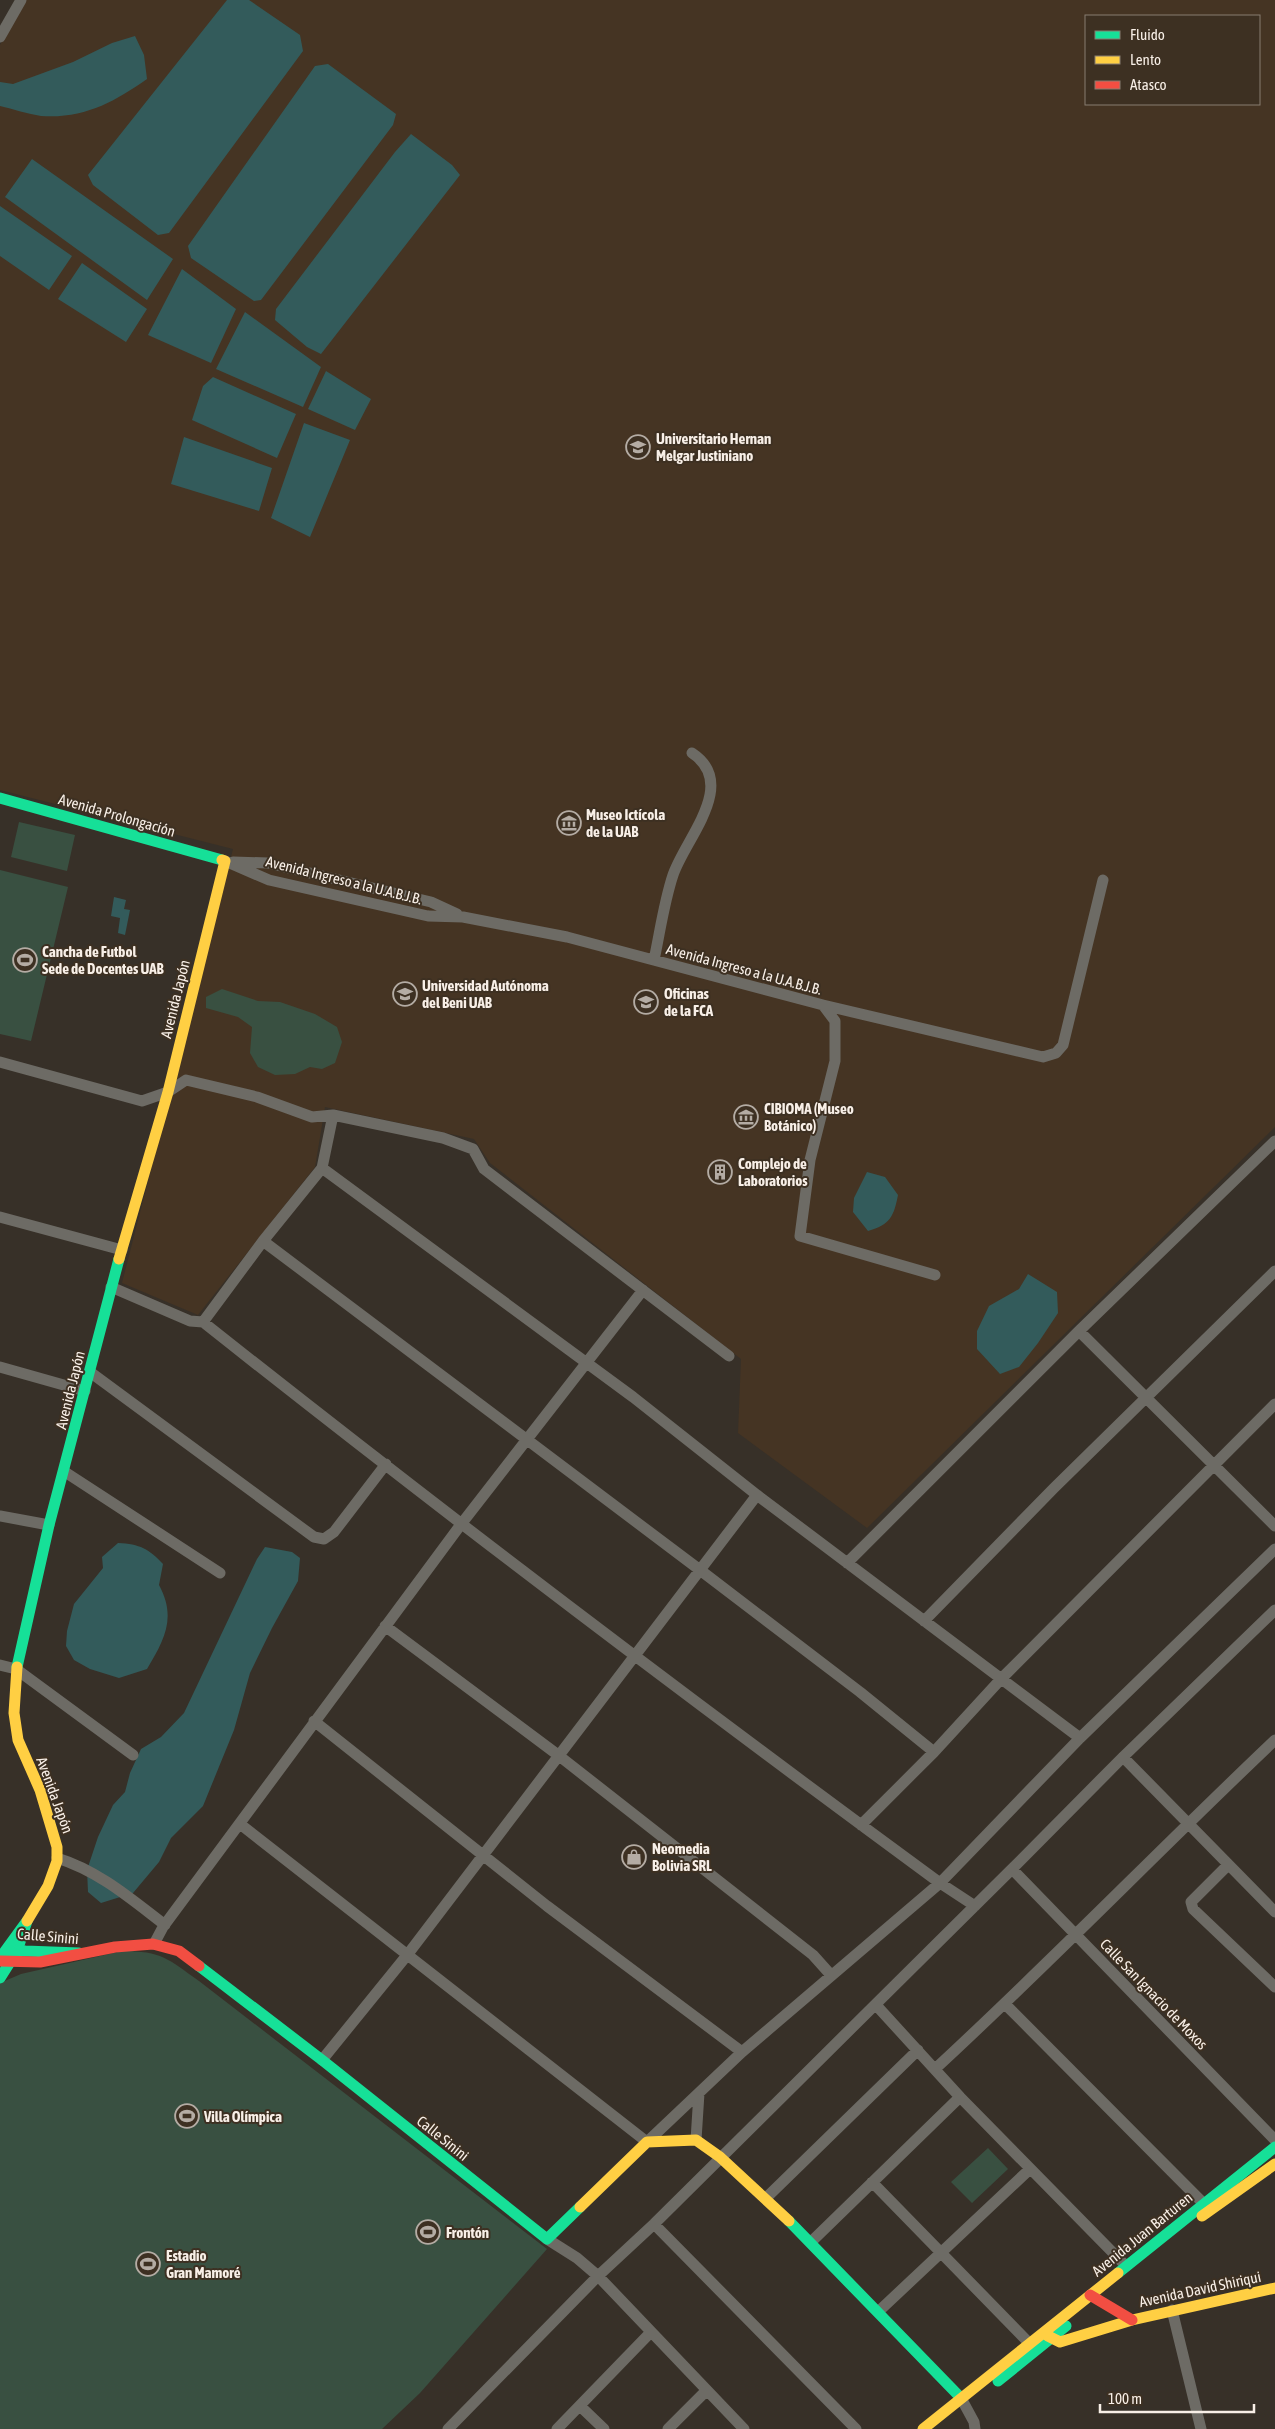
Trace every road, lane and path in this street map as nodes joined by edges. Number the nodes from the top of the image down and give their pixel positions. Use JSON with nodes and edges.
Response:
{"nodes":[{"id":1,"x":21,"y":0,"type":"edge"},
{"id":2,"x":0,"y":37,"type":"edge"},
{"id":3,"x":692,"y":753,"type":"dead end"},
{"id":4,"x":0,"y":798,"type":"edge"},
{"id":5,"x":225,"y":861,"type":"junction"},
{"id":6,"x":1104,"y":880,"type":"dead end"},
{"id":7,"x":463,"y":917,"type":"junction"},
{"id":8,"x":654,"y":960,"type":"junction"},
{"id":9,"x":823,"y":1005,"type":"junction"},
{"id":10,"x":0,"y":1062,"type":"edge"},
{"id":11,"x":168,"y":1092,"type":"junction"},
{"id":12,"x":333,"y":1115,"type":"junction"},
{"id":13,"x":1275,"y":1141,"type":"edge"},
{"id":14,"x":322,"y":1168,"type":"junction"},
{"id":15,"x":0,"y":1217,"type":"edge"},
{"id":16,"x":263,"y":1241,"type":"junction"},
{"id":17,"x":122,"y":1250,"type":"junction"},
{"id":18,"x":1275,"y":1272,"type":"edge"},
{"id":19,"x":934,"y":1275,"type":"dead end"},
{"id":20,"x":111,"y":1287,"type":"junction"},
{"id":21,"x":643,"y":1290,"type":"junction"},
{"id":22,"x":203,"y":1322,"type":"junction"},
{"id":23,"x":1079,"y":1331,"type":"junction"},
{"id":24,"x":730,"y":1356,"type":"dead end"},
{"id":25,"x":586,"y":1363,"type":"junction"},
{"id":26,"x":0,"y":1367,"type":"edge"},
{"id":27,"x":90,"y":1372,"type":"junction"},
{"id":28,"x":85,"y":1391,"type":"junction"},
{"id":29,"x":1147,"y":1397,"type":"junction"},
{"id":30,"x":1275,"y":1404,"type":"edge"},
{"id":31,"x":525,"y":1439,"type":"junction"},
{"id":32,"x":386,"y":1464,"type":"junction"},
{"id":33,"x":1214,"y":1465,"type":"junction"},
{"id":34,"x":65,"y":1472,"type":"junction"},
{"id":35,"x":757,"y":1495,"type":"junction"},
{"id":36,"x":0,"y":1516,"type":"edge"},
{"id":37,"x":462,"y":1523,"type":"junction"},
{"id":38,"x":49,"y":1525,"type":"junction"},
{"id":39,"x":1275,"y":1526,"type":"edge"},
{"id":40,"x":1275,"y":1549,"type":"edge"},
{"id":41,"x":847,"y":1563,"type":"junction"},
{"id":42,"x":700,"y":1570,"type":"junction"},
{"id":43,"x":220,"y":1573,"type":"dead end"},
{"id":44,"x":1275,"y":1610,"type":"edge"},
{"id":45,"x":924,"y":1621,"type":"junction"},
{"id":46,"x":385,"y":1626,"type":"junction"},
{"id":47,"x":636,"y":1656,"type":"junction"},
{"id":48,"x":0,"y":1665,"type":"edge"},
{"id":49,"x":16,"y":1669,"type":"junction"},
{"id":50,"x":1001,"y":1679,"type":"junction"},
{"id":51,"x":314,"y":1721,"type":"junction"},
{"id":52,"x":1080,"y":1738,"type":"junction"},
{"id":53,"x":1275,"y":1740,"type":"edge"},
{"id":54,"x":934,"y":1752,"type":"junction"},
{"id":55,"x":558,"y":1755,"type":"junction"},
{"id":56,"x":133,"y":1756,"type":"dead end"},
{"id":57,"x":1123,"y":1757,"type":"junction"},
{"id":58,"x":1188,"y":1822,"type":"junction"},
{"id":59,"x":240,"y":1824,"type":"junction"},
{"id":60,"x":861,"y":1825,"type":"junction"},
{"id":61,"x":484,"y":1854,"type":"junction"},
{"id":62,"x":57,"y":1858,"type":"junction"},
{"id":63,"x":1228,"y":1865,"type":"junction"},
{"id":64,"x":1012,"y":1870,"type":"junction"},
{"id":65,"x":940,"y":1883,"type":"junction"},
{"id":66,"x":975,"y":1906,"type":"junction"},
{"id":67,"x":1275,"y":1912,"type":"edge"},
{"id":68,"x":165,"y":1925,"type":"junction"},
{"id":69,"x":1076,"y":1935,"type":"junction"},
{"id":70,"x":154,"y":1944,"type":"junction"},
{"id":71,"x":8,"y":1948,"type":"edge"},
{"id":72,"x":408,"y":1954,"type":"junction"},
{"id":73,"x":85,"y":1955,"type":"junction"},
{"id":74,"x":3,"y":1961,"type":"edge"},
{"id":75,"x":830,"y":1974,"type":"junction"},
{"id":76,"x":0,"y":1978,"type":"edge"},
{"id":77,"x":1275,"y":1987,"type":"edge"},
{"id":78,"x":1005,"y":2004,"type":"junction"},
{"id":79,"x":876,"y":2005,"type":"junction"},
{"id":80,"x":918,"y":2050,"type":"junction"},
{"id":81,"x":742,"y":2052,"type":"junction"},
{"id":82,"x":322,"y":2060,"type":"junction"},
{"id":83,"x":935,"y":2068,"type":"junction"},
{"id":84,"x":699,"y":2093,"type":"junction"},
{"id":85,"x":960,"y":2097,"type":"junction"},
{"id":86,"x":696,"y":2140,"type":"junction"},
{"id":87,"x":1275,"y":2140,"type":"edge"},
{"id":88,"x":647,"y":2142,"type":"junction"},
{"id":89,"x":1275,"y":2147,"type":"edge"},
{"id":90,"x":720,"y":2157,"type":"junction"},
{"id":91,"x":1275,"y":2164,"type":"edge"},
{"id":92,"x":1030,"y":2168,"type":"junction"},
{"id":93,"x":872,"y":2182,"type":"junction"},
{"id":94,"x":766,"y":2198,"type":"junction"},
{"id":95,"x":1203,"y":2203,"type":"junction"},
{"id":96,"x":654,"y":2224,"type":"junction"},
{"id":97,"x":546,"y":2239,"type":"junction"},
{"id":98,"x":811,"y":2242,"type":"junction"},
{"id":99,"x":942,"y":2252,"type":"junction"},
{"id":100,"x":1126,"y":2266,"type":"junction"},
{"id":101,"x":596,"y":2274,"type":"junction"},
{"id":102,"x":1275,"y":2288,"type":"edge"},
{"id":103,"x":1094,"y":2298,"type":"junction"},
{"id":104,"x":1172,"y":2310,"type":"junction"},
{"id":105,"x":879,"y":2311,"type":"junction"},
{"id":106,"x":1132,"y":2320,"type":"junction"},
{"id":107,"x":651,"y":2332,"type":"junction"},
{"id":108,"x":1047,"y":2335,"type":"junction"},
{"id":109,"x":1032,"y":2347,"type":"junction"},
{"id":110,"x":706,"y":2391,"type":"junction"},
{"id":111,"x":964,"y":2403,"type":"junction"},
{"id":112,"x":580,"y":2406,"type":"junction"},
{"id":113,"x":448,"y":2429,"type":"edge"},
{"id":114,"x":557,"y":2429,"type":"edge"},
{"id":115,"x":604,"y":2429,"type":"edge"},
{"id":116,"x":668,"y":2429,"type":"edge"},
{"id":117,"x":744,"y":2429,"type":"edge"},
{"id":118,"x":856,"y":2429,"type":"edge"},
{"id":119,"x":923,"y":2429,"type":"edge"},
{"id":120,"x":939,"y":2429,"type":"edge"},
{"id":121,"x":975,"y":2429,"type":"edge"},
{"id":122,"x":1201,"y":2429,"type":"edge"}],
"edges":[{"from":1,"to":2,"type":"street"},
{"from":3,"to":8,"type":"street"},
{"from":4,"to":5,"type":"street","name":"Avenida Prolongación"},
{"from":5,"to":7,"type":"street","name":"Avenida Ingreso a la U.A.B.J.B."},
{"from":5,"to":7,"type":"street","name":"Avenida Ingreso a la U.A.B.J.B."},
{"from":5,"to":11,"type":"street","name":"Avenida Japón"},
{"from":6,"to":9,"type":"street"},
{"from":7,"to":8,"type":"street","name":"Avenida Ingreso a la U.A.B.J.B."},
{"from":8,"to":9,"type":"street","name":"Avenida Ingreso a la U.A.B.J.B."},
{"from":9,"to":19,"type":"street","name":"Avenida Ingreso a la U.A.B.J.B."},
{"from":10,"to":11,"type":"street"},
{"from":11,"to":12,"type":"street"},
{"from":11,"to":17,"type":"street","name":"Avenida Japón"},
{"from":12,"to":14,"type":"street"},
{"from":12,"to":21,"type":"street"},
{"from":13,"to":23,"type":"street"},
{"from":14,"to":16,"type":"street"},
{"from":14,"to":25,"type":"street"},
{"from":15,"to":17,"type":"street"},
{"from":16,"to":22,"type":"street"},
{"from":16,"to":31,"type":"street"},
{"from":17,"to":20,"type":"street","name":"Avenida Japón"},
{"from":18,"to":29,"type":"street"},
{"from":20,"to":22,"type":"street"},
{"from":20,"to":27,"type":"street","name":"Avenida Japón"},
{"from":21,"to":24,"type":"street"},
{"from":21,"to":25,"type":"street"},
{"from":22,"to":32,"type":"street"},
{"from":23,"to":29,"type":"street"},
{"from":23,"to":41,"type":"street"},
{"from":25,"to":31,"type":"street"},
{"from":25,"to":35,"type":"street"},
{"from":26,"to":28,"type":"street"},
{"from":27,"to":28,"type":"street","name":"Avenida Japón"},
{"from":27,"to":32,"type":"street"},
{"from":28,"to":34,"type":"street","name":"Avenida Japón"},
{"from":29,"to":33,"type":"street"},
{"from":29,"to":45,"type":"street"},
{"from":30,"to":33,"type":"street"},
{"from":31,"to":37,"type":"street"},
{"from":31,"to":42,"type":"street"},
{"from":32,"to":37,"type":"street"},
{"from":33,"to":39,"type":"street"},
{"from":33,"to":50,"type":"street"},
{"from":34,"to":38,"type":"street","name":"Avenida Japón"},
{"from":34,"to":43,"type":"street"},
{"from":35,"to":41,"type":"street"},
{"from":35,"to":42,"type":"street"},
{"from":36,"to":38,"type":"street"},
{"from":37,"to":46,"type":"street"},
{"from":37,"to":47,"type":"street"},
{"from":38,"to":49,"type":"street","name":"Avenida Japón"},
{"from":40,"to":52,"type":"street"},
{"from":41,"to":45,"type":"street"},
{"from":42,"to":47,"type":"street"},
{"from":42,"to":54,"type":"street"},
{"from":44,"to":57,"type":"street"},
{"from":45,"to":50,"type":"street"},
{"from":46,"to":51,"type":"street"},
{"from":46,"to":55,"type":"street"},
{"from":47,"to":55,"type":"street"},
{"from":47,"to":60,"type":"street"},
{"from":48,"to":49,"type":"street"},
{"from":49,"to":56,"type":"street"},
{"from":49,"to":62,"type":"street","name":"Avenida Japón"},
{"from":50,"to":52,"type":"street"},
{"from":50,"to":54,"type":"street"},
{"from":51,"to":59,"type":"street"},
{"from":51,"to":61,"type":"street"},
{"from":52,"to":65,"type":"street"},
{"from":53,"to":58,"type":"street"},
{"from":54,"to":60,"type":"street"},
{"from":55,"to":61,"type":"street"},
{"from":55,"to":75,"type":"street"},
{"from":57,"to":58,"type":"street"},
{"from":57,"to":64,"type":"street"},
{"from":58,"to":63,"type":"street"},
{"from":58,"to":69,"type":"street"},
{"from":59,"to":68,"type":"street"},
{"from":59,"to":72,"type":"street"},
{"from":60,"to":65,"type":"street"},
{"from":61,"to":72,"type":"street"},
{"from":61,"to":81,"type":"street"},
{"from":62,"to":68,"type":"street"},
{"from":62,"to":71,"type":"street","name":"Avenida Japón"},
{"from":63,"to":67,"type":"street"},
{"from":63,"to":77,"type":"street"},
{"from":64,"to":66,"type":"street"},
{"from":64,"to":69,"type":"street","name":"Calle San Ignacio de Moxos"},
{"from":65,"to":66,"type":"street"},
{"from":65,"to":75,"type":"street"},
{"from":66,"to":79,"type":"street"},
{"from":68,"to":70,"type":"street"},
{"from":69,"to":78,"type":"street"},
{"from":69,"to":87,"type":"street","name":"Calle San Ignacio de Moxos"},
{"from":70,"to":73,"type":"street","name":"Calle Sinini"},
{"from":70,"to":82,"type":"street","name":"Calle Sinini"},
{"from":71,"to":73,"type":"street","name":"Calle Sinini"},
{"from":71,"to":74,"type":"street","name":"Avenida Japón"},
{"from":72,"to":82,"type":"street"},
{"from":72,"to":88,"type":"street"},
{"from":73,"to":74,"type":"street","name":"Calle Sinini"},
{"from":74,"to":76,"type":"street","name":"Avenida Japón"},
{"from":75,"to":81,"type":"street"},
{"from":78,"to":83,"type":"street"},
{"from":78,"to":95,"type":"street"},
{"from":79,"to":80,"type":"street"},
{"from":79,"to":90,"type":"street"},
{"from":80,"to":83,"type":"street"},
{"from":80,"to":94,"type":"street"},
{"from":81,"to":84,"type":"street"},
{"from":82,"to":97,"type":"street","name":"Calle Sinini"},
{"from":83,"to":85,"type":"street"},
{"from":84,"to":86,"type":"street"},
{"from":84,"to":88,"type":"street"},
{"from":85,"to":92,"type":"street"},
{"from":85,"to":93,"type":"street"},
{"from":86,"to":88,"type":"street"},
{"from":86,"to":90,"type":"street"},
{"from":88,"to":97,"type":"street"},
{"from":89,"to":95,"type":"street","name":"Avenida Juan Barturen"},
{"from":90,"to":94,"type":"street"},
{"from":90,"to":96,"type":"street"},
{"from":91,"to":103,"type":"street","name":"Avenida Juan Barturen"},
{"from":92,"to":99,"type":"street"},
{"from":92,"to":100,"type":"street"},
{"from":93,"to":98,"type":"street"},
{"from":93,"to":99,"type":"street"},
{"from":94,"to":98,"type":"street"},
{"from":95,"to":100,"type":"street","name":"Avenida Juan Barturen"},
{"from":96,"to":101,"type":"street"},
{"from":96,"to":118,"type":"street"},
{"from":97,"to":101,"type":"street","name":"Calle Sinini"},
{"from":98,"to":105,"type":"street"},
{"from":99,"to":105,"type":"street"},
{"from":99,"to":109,"type":"street"},
{"from":100,"to":103,"type":"street","name":"Avenida Juan Barturen"},
{"from":101,"to":107,"type":"street","name":"Calle Sinini"},
{"from":101,"to":113,"type":"street"},
{"from":102,"to":104,"type":"street","name":"Avenida David Shiriqui"},
{"from":103,"to":106,"type":"street","name":"Avenida David Shiriqui"},
{"from":103,"to":108,"type":"street","name":"Avenida Juan Barturen"},
{"from":104,"to":106,"type":"street","name":"Avenida David Shiriqui"},
{"from":104,"to":122,"type":"street"},
{"from":105,"to":111,"type":"street"},
{"from":106,"to":108,"type":"street","name":"Avenida David Shiriqui"},
{"from":107,"to":110,"type":"street","name":"Calle Sinini"},
{"from":107,"to":112,"type":"street"},
{"from":108,"to":109,"type":"street","name":"Avenida Juan Barturen"},
{"from":109,"to":111,"type":"street","name":"Avenida Juan Barturen"},
{"from":110,"to":116,"type":"street"},
{"from":110,"to":117,"type":"street","name":"Calle Sinini"},
{"from":111,"to":119,"type":"street"},
{"from":111,"to":120,"type":"street"},
{"from":111,"to":121,"type":"street"},
{"from":112,"to":114,"type":"street"},
{"from":112,"to":115,"type":"street"}]}
